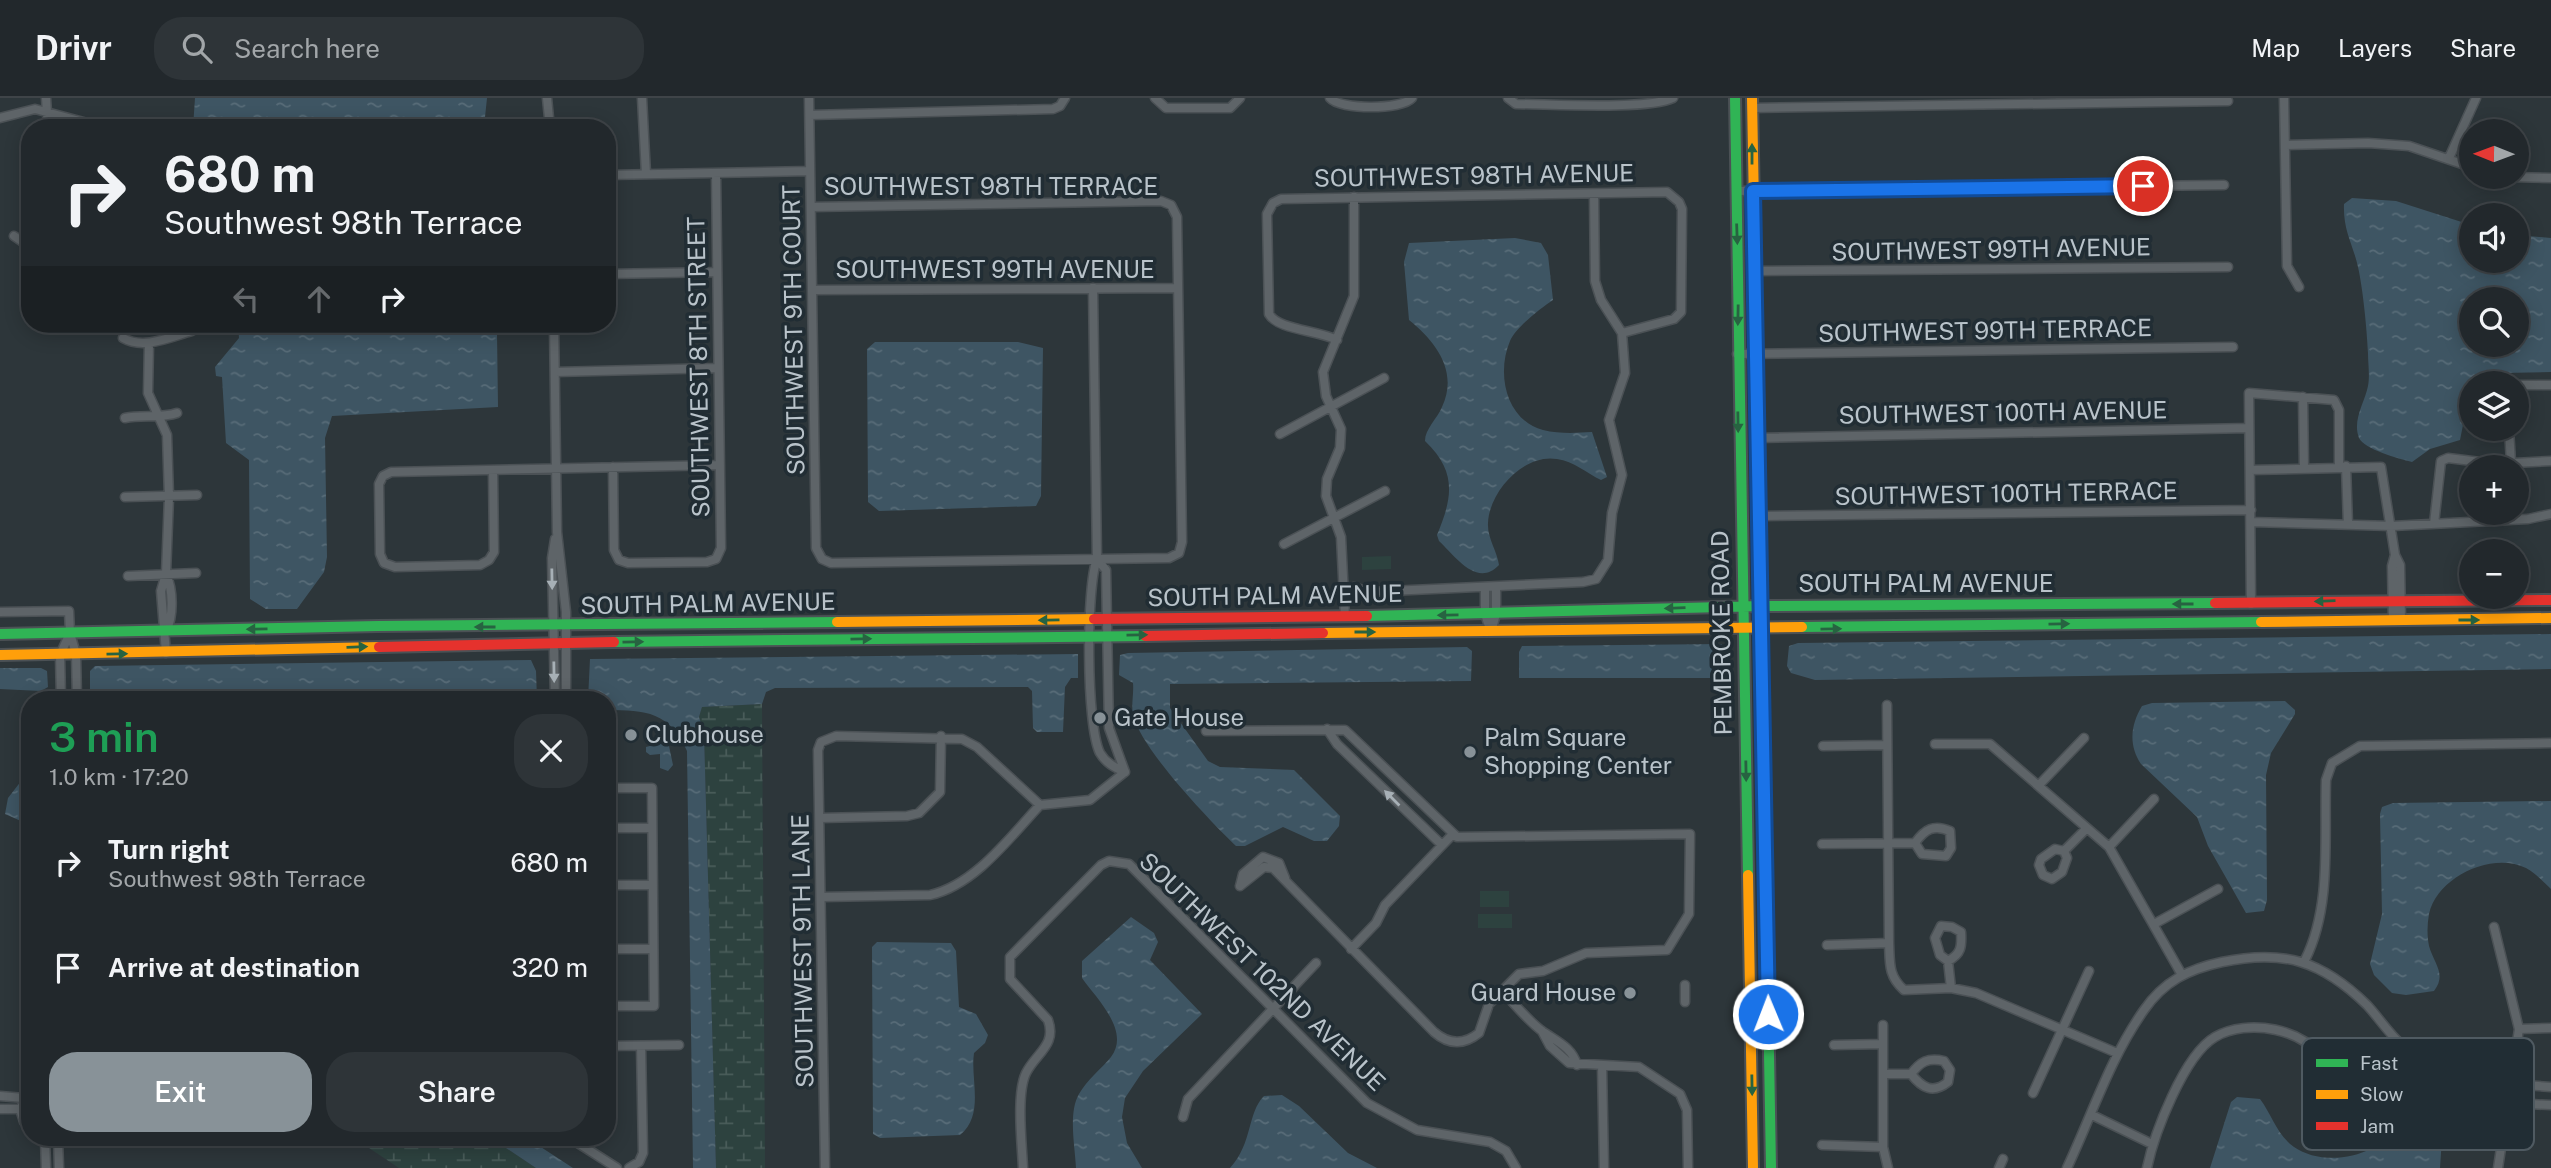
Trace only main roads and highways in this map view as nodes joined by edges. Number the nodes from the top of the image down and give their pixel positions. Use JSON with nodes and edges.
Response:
{"nodes":[{"id":1,"x":1735,"y":98,"type":"edge"},
{"id":2,"x":1752,"y":103,"type":"edge"},
{"id":3,"x":2551,"y":600,"type":"edge"},
{"id":4,"x":1743,"y":606,"type":"junction"},
{"id":5,"x":1762,"y":606,"type":"junction"},
{"id":6,"x":2551,"y":618,"type":"edge"},
{"id":7,"x":1744,"y":629,"type":"junction"},
{"id":8,"x":1763,"y":630,"type":"junction"},
{"id":9,"x":0,"y":634,"type":"edge"},
{"id":10,"x":0,"y":655,"type":"edge"},
{"id":11,"x":1754,"y":1168,"type":"edge"},
{"id":12,"x":1771,"y":1168,"type":"edge"}],
"edges":[{"from":1,"to":4,"type":"main road","name":"PEMBROKE ROAD","one_way":true},
{"from":5,"to":2,"type":"main road","name":"PEMBROKE ROAD","one_way":true},
{"from":3,"to":5,"type":"main road","name":"SOUTH PALM AVENUE","one_way":true},
{"from":4,"to":5,"type":"main road","name":"SOUTH PALM AVENUE"},
{"from":4,"to":7,"type":"main road","name":"PEMBROKE ROAD"},
{"from":4,"to":9,"type":"main road","name":"SOUTH PALM AVENUE","one_way":true},
{"from":5,"to":8,"type":"main road","name":"PEMBROKE ROAD"},
{"from":8,"to":6,"type":"main road","name":"SOUTH PALM AVENUE","one_way":true},
{"from":7,"to":8,"type":"main road","name":"SOUTH PALM AVENUE"},
{"from":10,"to":7,"type":"main road","name":"SOUTH PALM AVENUE","one_way":true},
{"from":7,"to":11,"type":"main road","name":"PEMBROKE ROAD","one_way":true},
{"from":8,"to":12,"type":"main road","name":"PEMBROKE ROAD"}]}
